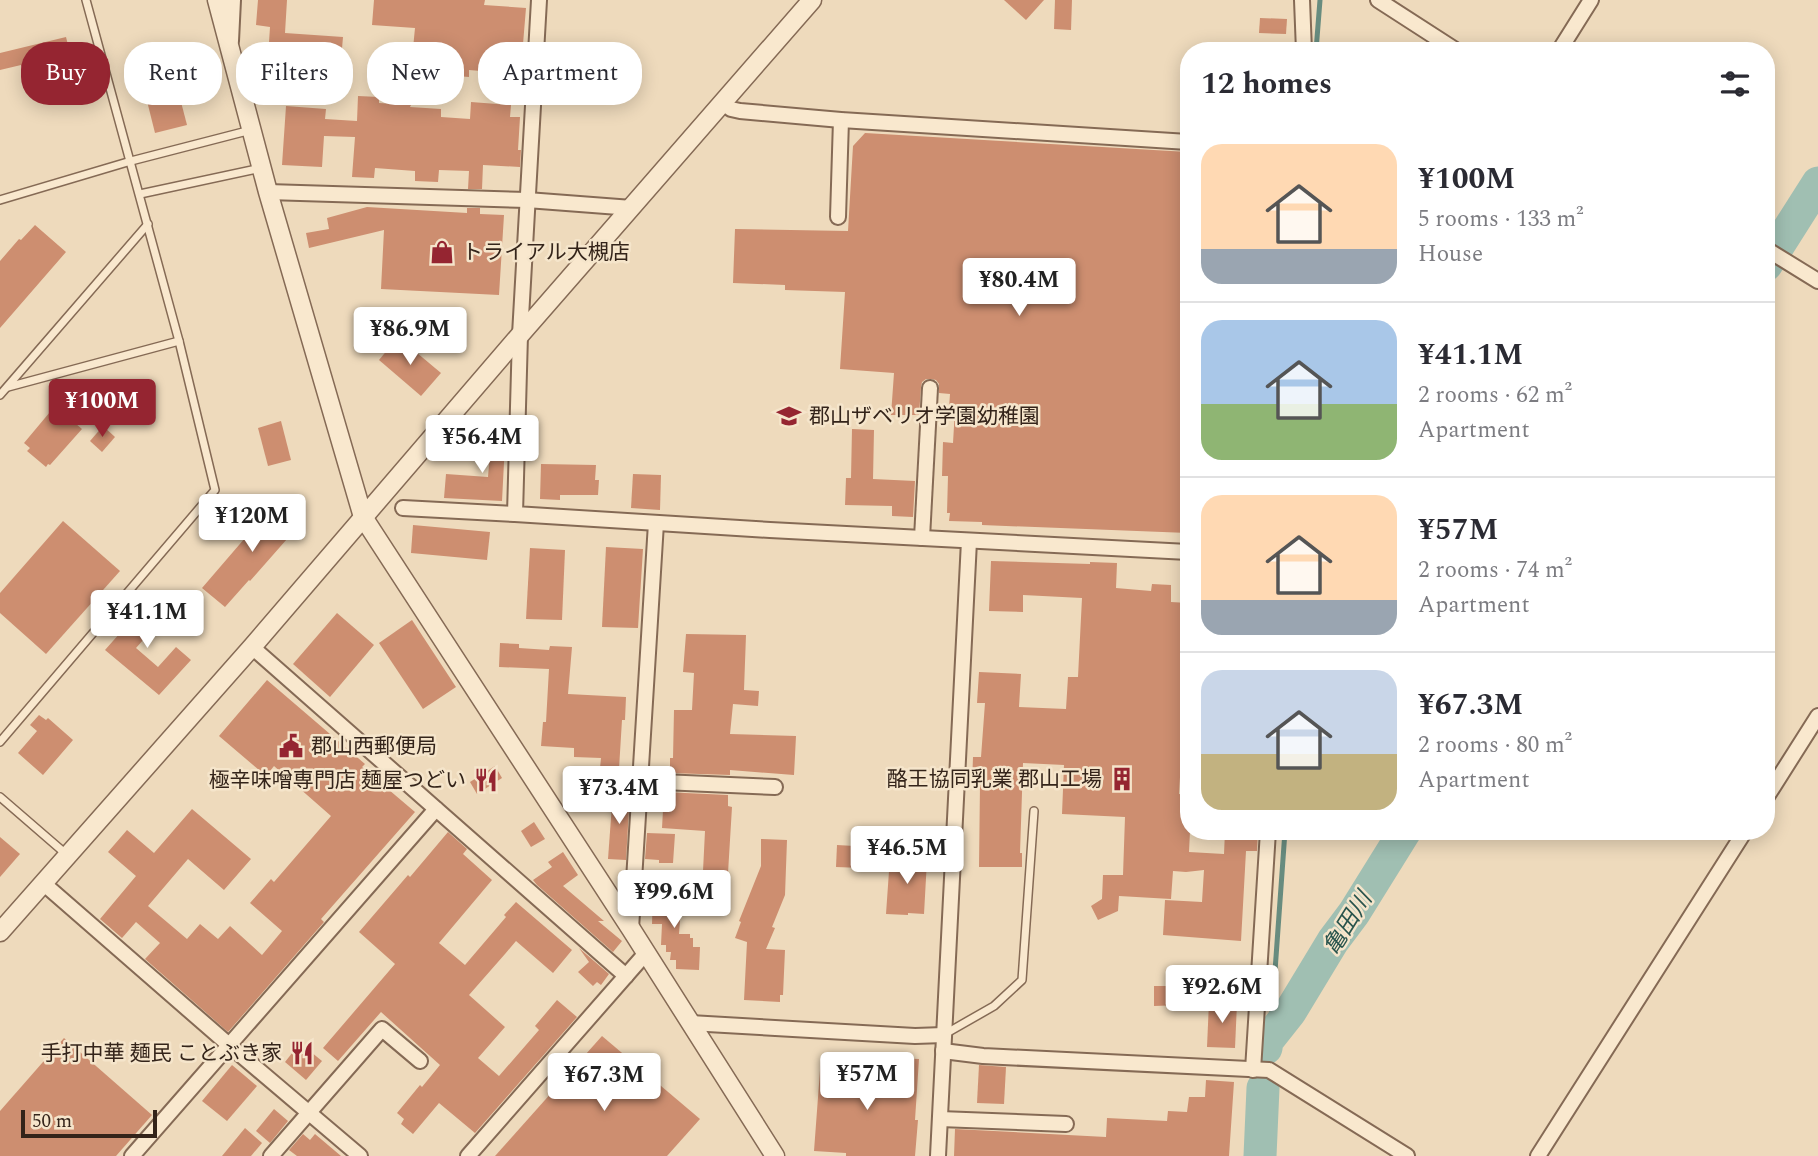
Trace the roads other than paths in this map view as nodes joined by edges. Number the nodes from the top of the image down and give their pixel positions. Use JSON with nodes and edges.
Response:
{"nodes":[{"id":1,"x":86,"y":0,"type":"edge"},
{"id":2,"x":217,"y":0,"type":"edge"},
{"id":3,"x":233,"y":0,"type":"edge"},
{"id":4,"x":540,"y":0,"type":"edge"},
{"id":5,"x":812,"y":0,"type":"edge"},
{"id":6,"x":1302,"y":0,"type":"edge"},
{"id":7,"x":1378,"y":0,"type":"edge"},
{"id":8,"x":1591,"y":0,"type":"edge"},
{"id":9,"x":1304,"y":42,"type":"edge"},
{"id":10,"x":1443,"y":42,"type":"edge"},
{"id":11,"x":1565,"y":42,"type":"edge"},
{"id":12,"x":231,"y":51,"type":"junction"},
{"id":13,"x":723,"y":103,"type":"junction"},
{"id":14,"x":841,"y":120,"type":"junction"},
{"id":15,"x":252,"y":130,"type":"junction"},
{"id":16,"x":1180,"y":141,"type":"edge"},
{"id":17,"x":131,"y":161,"type":"junction"},
{"id":18,"x":261,"y":168,"type":"junction"},
{"id":19,"x":268,"y":192,"type":"junction"},
{"id":20,"x":140,"y":194,"type":"junction"},
{"id":21,"x":0,"y":200,"type":"edge"},
{"id":22,"x":527,"y":200,"type":"junction"},
{"id":23,"x":632,"y":208,"type":"junction"},
{"id":24,"x":838,"y":217,"type":"dead end"},
{"id":25,"x":148,"y":224,"type":"junction"},
{"id":26,"x":1775,"y":255,"type":"edge"},
{"id":27,"x":1818,"y":281,"type":"edge"},
{"id":28,"x":520,"y":335,"type":"junction"},
{"id":29,"x":179,"y":341,"type":"junction"},
{"id":30,"x":7,"y":387,"type":"junction"},
{"id":31,"x":930,"y":388,"type":"dead end"},
{"id":32,"x":0,"y":395,"type":"edge"},
{"id":33,"x":403,"y":508,"type":"dead end"},
{"id":34,"x":515,"y":514,"type":"junction"},
{"id":35,"x":363,"y":517,"type":"junction"},
{"id":36,"x":656,"y":523,"type":"junction"},
{"id":37,"x":922,"y":538,"type":"junction"},
{"id":38,"x":970,"y":541,"type":"junction"},
{"id":39,"x":1180,"y":552,"type":"edge"},
{"id":40,"x":252,"y":647,"type":"junction"},
{"id":41,"x":1818,"y":716,"type":"edge"},
{"id":42,"x":0,"y":742,"type":"edge"},
{"id":43,"x":640,"y":780,"type":"junction"},
{"id":44,"x":1775,"y":784,"type":"edge"},
{"id":45,"x":775,"y":787,"type":"dead end"},
{"id":46,"x":0,"y":797,"type":"edge"},
{"id":47,"x":436,"y":809,"type":"junction"},
{"id":48,"x":1034,"y":811,"type":"dead end"},
{"id":49,"x":1267,"y":840,"type":"edge"},
{"id":50,"x":1739,"y":840,"type":"edge"},
{"id":51,"x":67,"y":854,"type":"junction"},
{"id":52,"x":43,"y":883,"type":"junction"},
{"id":53,"x":631,"y":929,"type":"junction"},
{"id":54,"x":0,"y":932,"type":"edge"},
{"id":55,"x":646,"y":953,"type":"junction"},
{"id":56,"x":626,"y":976,"type":"junction"},
{"id":57,"x":690,"y":1023,"type":"junction"},
{"id":58,"x":944,"y":1035,"type":"junction"},
{"id":59,"x":229,"y":1045,"type":"junction"},
{"id":60,"x":943,"y":1051,"type":"junction"},
{"id":61,"x":420,"y":1061,"type":"dead end"},
{"id":62,"x":1253,"y":1070,"type":"junction"},
{"id":63,"x":308,"y":1112,"type":"junction"},
{"id":64,"x":940,"y":1119,"type":"junction"},
{"id":65,"x":1066,"y":1124,"type":"dead end"},
{"id":66,"x":132,"y":1156,"type":"edge"},
{"id":67,"x":271,"y":1156,"type":"edge"},
{"id":68,"x":359,"y":1156,"type":"edge"},
{"id":69,"x":468,"y":1156,"type":"edge"},
{"id":70,"x":775,"y":1156,"type":"edge"},
{"id":71,"x":938,"y":1156,"type":"edge"},
{"id":72,"x":1407,"y":1156,"type":"edge"},
{"id":73,"x":1538,"y":1156,"type":"edge"}],
"edges":[{"from":1,"to":17,"type":"lane"},
{"from":2,"to":12,"type":"street"},
{"from":3,"to":12,"type":"street"},
{"from":4,"to":22,"type":"street"},
{"from":5,"to":13,"type":"street"},
{"from":6,"to":9,"type":"street"},
{"from":7,"to":10,"type":"street"},
{"from":8,"to":11,"type":"street"},
{"from":12,"to":15,"type":"street"},
{"from":13,"to":14,"type":"street"},
{"from":13,"to":23,"type":"street"},
{"from":14,"to":16,"type":"street"},
{"from":14,"to":24,"type":"street"},
{"from":15,"to":17,"type":"lane"},
{"from":15,"to":18,"type":"street"},
{"from":17,"to":20,"type":"lane"},
{"from":17,"to":21,"type":"lane"},
{"from":18,"to":19,"type":"street"},
{"from":18,"to":20,"type":"lane"},
{"from":19,"to":22,"type":"street"},
{"from":19,"to":35,"type":"street"},
{"from":20,"to":25,"type":"lane"},
{"from":22,"to":23,"type":"street"},
{"from":22,"to":28,"type":"street"},
{"from":23,"to":28,"type":"street"},
{"from":25,"to":29,"type":"lane"},
{"from":25,"to":30,"type":"lane"},
{"from":26,"to":27,"type":"street"},
{"from":28,"to":34,"type":"street"},
{"from":28,"to":35,"type":"street"},
{"from":29,"to":30,"type":"lane"},
{"from":29,"to":42,"type":"lane"},
{"from":30,"to":32,"type":"lane"},
{"from":31,"to":37,"type":"street"},
{"from":33,"to":34,"type":"street"},
{"from":34,"to":36,"type":"street"},
{"from":35,"to":40,"type":"street"},
{"from":35,"to":53,"type":"street"},
{"from":36,"to":37,"type":"street"},
{"from":36,"to":43,"type":"street"},
{"from":37,"to":38,"type":"street"},
{"from":38,"to":39,"type":"street"},
{"from":38,"to":58,"type":"street"},
{"from":40,"to":47,"type":"street"},
{"from":40,"to":51,"type":"street"},
{"from":41,"to":44,"type":"street"},
{"from":43,"to":45,"type":"street"},
{"from":43,"to":53,"type":"street"},
{"from":46,"to":51,"type":"lane"},
{"from":47,"to":56,"type":"street"},
{"from":47,"to":59,"type":"street"},
{"from":48,"to":58,"type":"lane"},
{"from":49,"to":62,"type":"street"},
{"from":50,"to":73,"type":"street"},
{"from":51,"to":52,"type":"street"},
{"from":52,"to":54,"type":"street"},
{"from":52,"to":59,"type":"street"},
{"from":53,"to":55,"type":"street"},
{"from":55,"to":56,"type":"street"},
{"from":55,"to":57,"type":"street"},
{"from":56,"to":69,"type":"street"},
{"from":57,"to":58,"type":"street"},
{"from":57,"to":70,"type":"street"},
{"from":58,"to":60,"type":"street"},
{"from":59,"to":63,"type":"street"},
{"from":59,"to":66,"type":"street"},
{"from":60,"to":62,"type":"street"},
{"from":60,"to":64,"type":"street"},
{"from":61,"to":63,"type":"street"},
{"from":62,"to":72,"type":"street"},
{"from":63,"to":67,"type":"street"},
{"from":63,"to":68,"type":"street"},
{"from":64,"to":65,"type":"street"},
{"from":64,"to":71,"type":"street"}]}
